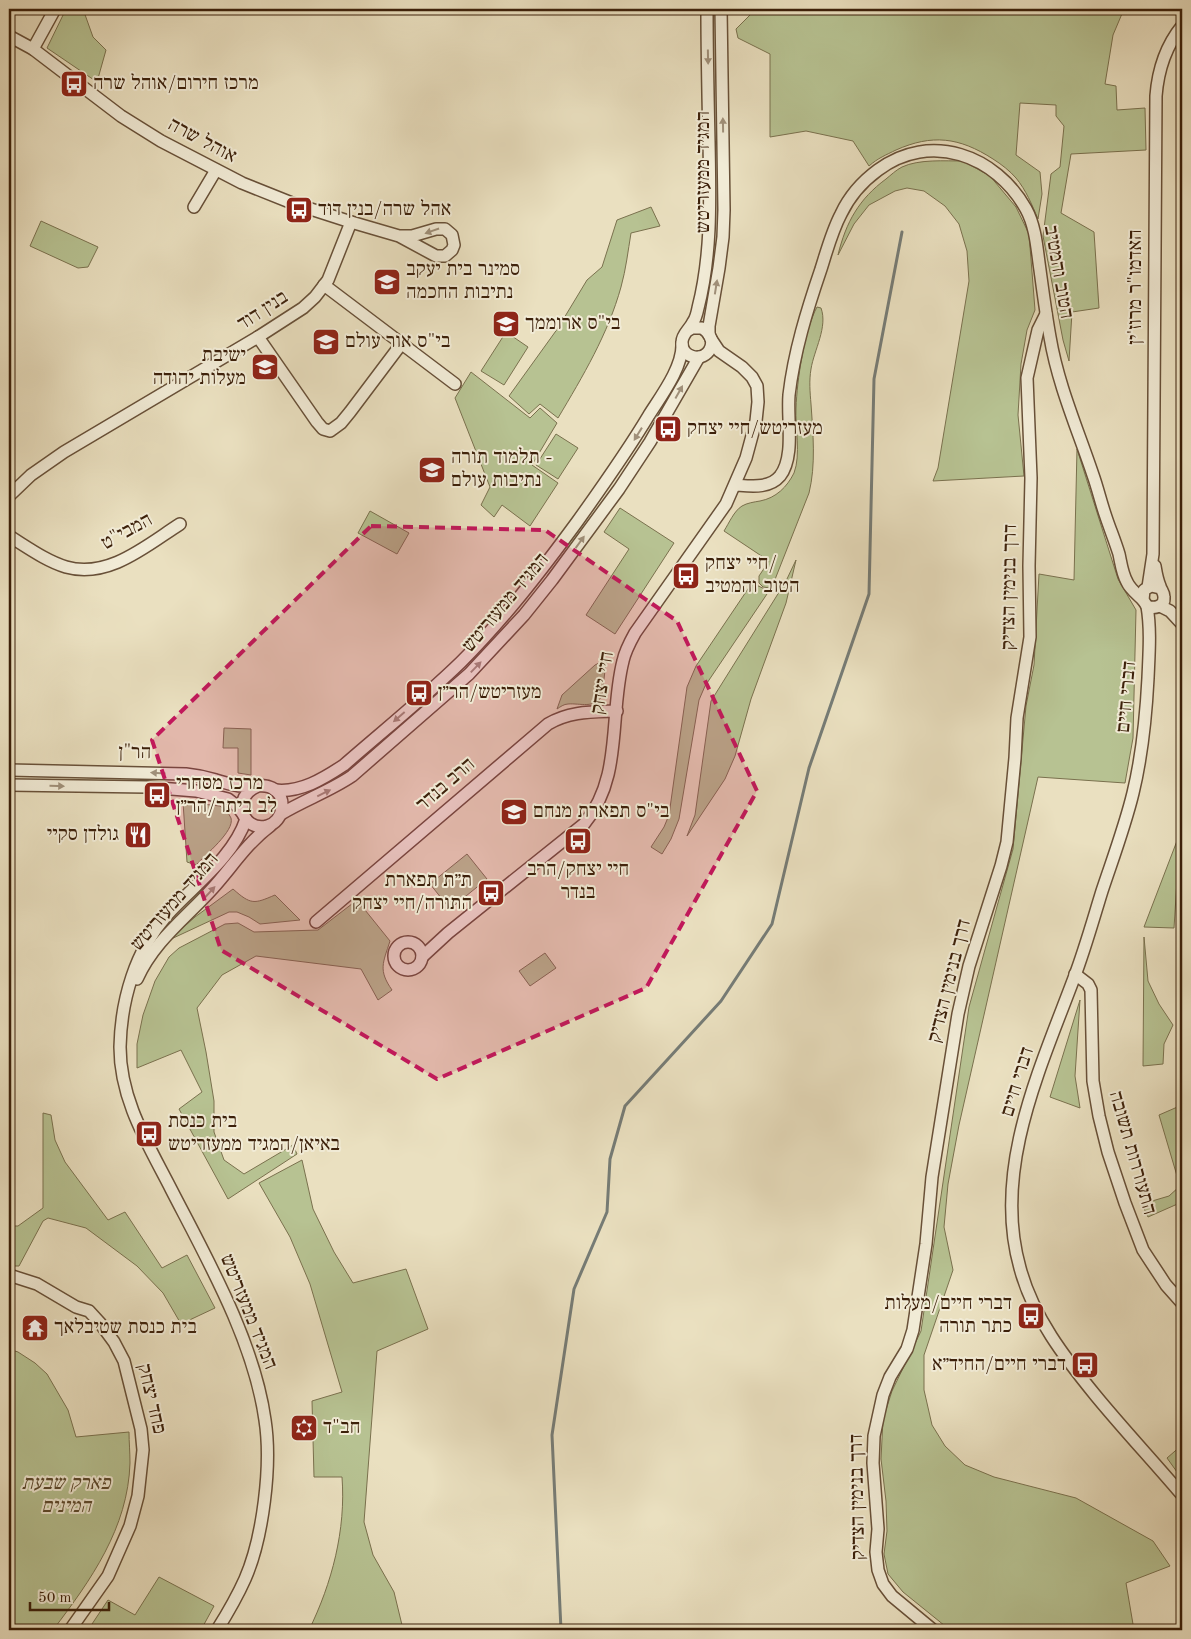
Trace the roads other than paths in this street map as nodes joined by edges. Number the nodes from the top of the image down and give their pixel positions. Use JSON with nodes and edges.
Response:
{"nodes":[{"id":1,"x":55,"y":9,"type":"edge"},
{"id":2,"x":706,"y":9,"type":"edge"},
{"id":3,"x":721,"y":9,"type":"edge"},
{"id":4,"x":1182,"y":26,"type":"edge"},
{"id":5,"x":9,"y":36,"type":"edge"},
{"id":6,"x":33,"y":49,"type":"junction"},
{"id":7,"x":216,"y":170,"type":"junction"},
{"id":8,"x":194,"y":207,"type":"dead end"},
{"id":9,"x":351,"y":222,"type":"junction"},
{"id":10,"x":400,"y":236,"type":"dead end"},
{"id":11,"x":324,"y":285,"type":"junction"},
{"id":12,"x":1046,"y":314,"type":"junction"},
{"id":13,"x":687,"y":331,"type":"junction"},
{"id":14,"x":258,"y":337,"type":"junction"},
{"id":15,"x":710,"y":337,"type":"junction"},
{"id":16,"x":402,"y":343,"type":"junction"},
{"id":17,"x":682,"y":344,"type":"junction"},
{"id":18,"x":702,"y":356,"type":"junction"},
{"id":19,"x":727,"y":357,"type":"junction"},
{"id":20,"x":455,"y":384,"type":"dead end"},
{"id":21,"x":735,"y":485,"type":"junction"},
{"id":22,"x":9,"y":496,"type":"edge"},
{"id":23,"x":180,"y":524,"type":"dead end"},
{"id":24,"x":9,"y":536,"type":"edge"},
{"id":25,"x":1119,"y":553,"type":"junction"},
{"id":26,"x":1155,"y":590,"type":"junction"},
{"id":27,"x":1145,"y":603,"type":"junction"},
{"id":28,"x":1159,"y":606,"type":"junction"},
{"id":29,"x":1182,"y":615,"type":"edge"},
{"id":30,"x":1182,"y":624,"type":"edge"},
{"id":31,"x":1150,"y":650,"type":"junction"},
{"id":32,"x":617,"y":711,"type":"junction"},
{"id":33,"x":9,"y":770,"type":"edge"},
{"id":34,"x":9,"y":785,"type":"edge"},
{"id":35,"x":258,"y":786,"type":"junction"},
{"id":36,"x":275,"y":790,"type":"junction"},
{"id":37,"x":281,"y":814,"type":"junction"},
{"id":38,"x":244,"y":817,"type":"junction"},
{"id":39,"x":272,"y":824,"type":"junction"},
{"id":40,"x":316,"y":922,"type":"dead end"},
{"id":41,"x":448,"y":933,"type":"junction"},
{"id":42,"x":415,"y":944,"type":"junction"},
{"id":43,"x":422,"y":958,"type":"junction"},
{"id":44,"x":1075,"y":974,"type":"junction"},
{"id":45,"x":123,"y":1016,"type":"junction"},
{"id":46,"x":11,"y":1278,"type":"edge"},
{"id":47,"x":1182,"y":1303,"type":"edge"},
{"id":48,"x":1180,"y":1488,"type":"edge"},
{"id":49,"x":70,"y":1630,"type":"edge"},
{"id":50,"x":217,"y":1630,"type":"edge"},
{"id":51,"x":933,"y":1630,"type":"edge"}],
"edges":[{"from":1,"to":6,"type":"street"},
{"from":2,"to":13,"type":"street","name":"המגיד ממעזריטש","one_way":true},
{"from":15,"to":3,"type":"street","name":"המגיד ממעזריטש","one_way":true},
{"from":4,"to":26,"type":"street","name":"האדמו\"ר מרוז'ין"},
{"from":5,"to":6,"type":"street","name":"אוהל שרה"},
{"from":6,"to":7,"type":"street","name":"אוהל שרה"},
{"from":7,"to":8,"type":"street"},
{"from":7,"to":9,"type":"street","name":"אוהל שרה"},
{"from":9,"to":10,"type":"street","name":"אוהל שרה"},
{"from":9,"to":11,"type":"street","name":"בנין דוד"},
{"from":11,"to":14,"type":"street","name":"בנין דוד"},
{"from":11,"to":16,"type":"street"},
{"from":12,"to":21,"type":"street","name":"הטוב והמטיב"},
{"from":12,"to":25,"type":"street","name":"הטוב והמטיב"},
{"from":12,"to":51,"type":"street","name":"דרך בנימין הצדיק"},
{"from":13,"to":15,"type":"street"},
{"from":13,"to":17,"type":"street"},
{"from":14,"to":16,"type":"street"},
{"from":14,"to":22,"type":"street","name":"בנין דוד"},
{"from":15,"to":18,"type":"street"},
{"from":15,"to":19,"type":"street","name":"חיי יצחק"},
{"from":16,"to":20,"type":"street"},
{"from":17,"to":18,"type":"street"},
{"from":17,"to":36,"type":"street","name":"המגיד ממעזריטש","one_way":true},
{"from":18,"to":19,"type":"street"},
{"from":37,"to":18,"type":"street","name":"המגיד ממעזריטש","one_way":true},
{"from":19,"to":21,"type":"street","name":"חיי יצחק"},
{"from":21,"to":32,"type":"street","name":"חיי יצחק"},
{"from":23,"to":24,"type":"street","name":"המבי\"ט"},
{"from":25,"to":26,"type":"street","name":"הטוב והמטיב"},
{"from":25,"to":27,"type":"street","name":"הטוב והמטיב"},
{"from":26,"to":27,"type":"street"},
{"from":26,"to":28,"type":"street","name":"דברי חיים"},
{"from":26,"to":29,"type":"street","name":"הטוב והמטיב"},
{"from":27,"to":28,"type":"street"},
{"from":27,"to":31,"type":"street","name":"דברי חיים"},
{"from":28,"to":30,"type":"street"},
{"from":28,"to":31,"type":"street","name":"דברי חיים"},
{"from":31,"to":44,"type":"street","name":"דברי חיים"},
{"from":32,"to":40,"type":"street","name":"הרב בנדר"},
{"from":32,"to":41,"type":"street","name":"חיי יצחק"},
{"from":35,"to":33,"type":"street","name":"הר\"ן","one_way":true},
{"from":34,"to":38,"type":"street","name":"הר\"ן","one_way":true},
{"from":35,"to":36,"type":"street"},
{"from":35,"to":38,"type":"street"},
{"from":36,"to":37,"type":"street"},
{"from":37,"to":39,"type":"street"},
{"from":38,"to":39,"type":"street"},
{"from":38,"to":45,"type":"street","name":"המגיד ממעזריטש"},
{"from":45,"to":39,"type":"street","name":"המגיד ממעזריטש","one_way":true},
{"from":41,"to":42,"type":"street","name":"חיי יצחק"},
{"from":41,"to":43,"type":"street","name":"חיי יצחק"},
{"from":42,"to":43,"type":"street"},
{"from":42,"to":43,"type":"street"},
{"from":44,"to":47,"type":"street","name":"התעוררות תשובה"},
{"from":44,"to":48,"type":"street","name":"דברי חיים"},
{"from":45,"to":50,"type":"street","name":"המגיד ממעזריטש"},
{"from":46,"to":49,"type":"street","name":"פחד יצחק"}]}
